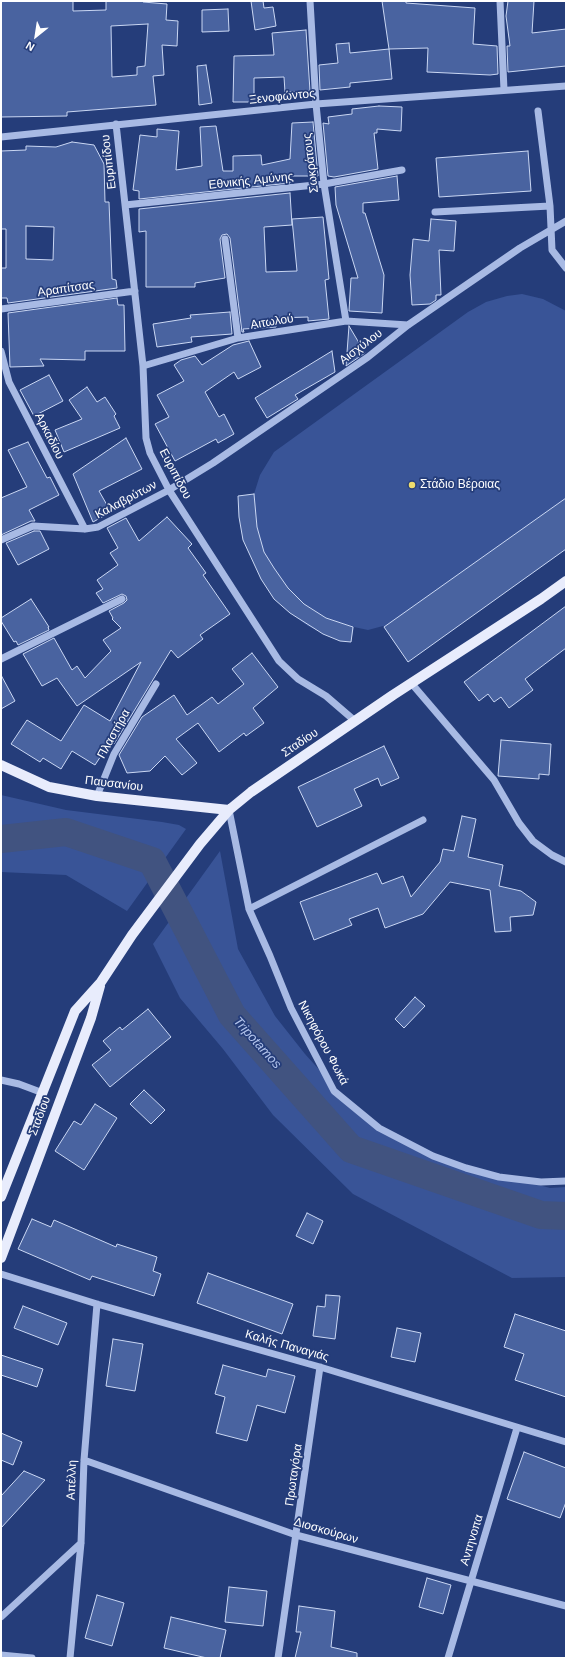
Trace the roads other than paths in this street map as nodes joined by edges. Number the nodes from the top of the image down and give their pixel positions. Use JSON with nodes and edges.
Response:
{"nodes":[{"id":1,"x":310,"y":1,"type":"edge"},
{"id":2,"x":500,"y":1,"type":"edge"},
{"id":3,"x":566,"y":86,"type":"edge"},
{"id":4,"x":504,"y":90,"type":"junction"},
{"id":5,"x":316,"y":104,"type":"junction"},
{"id":6,"x":538,"y":111,"type":"dead end"},
{"id":7,"x":116,"y":124,"type":"junction"},
{"id":8,"x":1,"y":137,"type":"edge"},
{"id":9,"x":402,"y":170,"type":"dead end"},
{"id":10,"x":324,"y":184,"type":"junction"},
{"id":11,"x":125,"y":205,"type":"junction"},
{"id":12,"x":550,"y":206,"type":"junction"},
{"id":13,"x":435,"y":212,"type":"dead end"},
{"id":14,"x":566,"y":221,"type":"edge"},
{"id":15,"x":552,"y":230,"type":"junction"},
{"id":16,"x":225,"y":239,"type":"dead end"},
{"id":17,"x":566,"y":268,"type":"edge"},
{"id":18,"x":135,"y":291,"type":"junction"},
{"id":19,"x":1,"y":309,"type":"edge"},
{"id":20,"x":346,"y":321,"type":"junction"},
{"id":21,"x":408,"y":325,"type":"junction"},
{"id":22,"x":238,"y":338,"type":"junction"},
{"id":23,"x":1,"y":351,"type":"edge"},
{"id":24,"x":143,"y":366,"type":"junction"},
{"id":25,"x":169,"y":490,"type":"junction"},
{"id":26,"x":85,"y":529,"type":"junction"},
{"id":27,"x":1,"y":540,"type":"edge"},
{"id":28,"x":566,"y":581,"type":"edge"},
{"id":29,"x":122,"y":599,"type":"dead end"},
{"id":30,"x":1,"y":659,"type":"edge"},
{"id":31,"x":156,"y":684,"type":"dead end"},
{"id":32,"x":412,"y":684,"type":"junction"},
{"id":33,"x":355,"y":721,"type":"junction"},
{"id":34,"x":1,"y":765,"type":"edge"},
{"id":35,"x":96,"y":796,"type":"junction"},
{"id":36,"x":230,"y":810,"type":"junction"},
{"id":37,"x":423,"y":820,"type":"dead end"},
{"id":38,"x":566,"y":862,"type":"edge"},
{"id":39,"x":249,"y":909,"type":"junction"},
{"id":40,"x":101,"y":982,"type":"junction"},
{"id":41,"x":1,"y":1080,"type":"edge"},
{"id":42,"x":43,"y":1094,"type":"junction"},
{"id":43,"x":566,"y":1181,"type":"edge"},
{"id":44,"x":1,"y":1197,"type":"edge"},
{"id":45,"x":1,"y":1258,"type":"edge"},
{"id":46,"x":1,"y":1274,"type":"edge"},
{"id":47,"x":98,"y":1304,"type":"junction"},
{"id":48,"x":320,"y":1367,"type":"junction"},
{"id":49,"x":517,"y":1428,"type":"junction"},
{"id":50,"x":566,"y":1442,"type":"edge"},
{"id":51,"x":84,"y":1460,"type":"junction"},
{"id":52,"x":296,"y":1535,"type":"junction"},
{"id":53,"x":81,"y":1543,"type":"junction"},
{"id":54,"x":471,"y":1581,"type":"junction"},
{"id":55,"x":566,"y":1606,"type":"edge"},
{"id":56,"x":1,"y":1617,"type":"edge"},
{"id":57,"x":1,"y":1655,"type":"edge"},
{"id":58,"x":32,"y":1658,"type":"edge"},
{"id":59,"x":70,"y":1658,"type":"edge"},
{"id":60,"x":278,"y":1658,"type":"edge"},
{"id":61,"x":448,"y":1658,"type":"edge"}],
"edges":[{"from":1,"to":5,"type":"street","name":"Σωκράτους"},
{"from":2,"to":4,"type":"street"},
{"from":3,"to":4,"type":"street","name":"Ξενοφώντος"},
{"from":4,"to":5,"type":"street","name":"Ξενοφώντος"},
{"from":5,"to":7,"type":"street","name":"Ξενοφώντος"},
{"from":5,"to":10,"type":"street","name":"Σωκράτους"},
{"from":6,"to":12,"type":"street"},
{"from":7,"to":8,"type":"street","name":"Ξενοφώντος"},
{"from":7,"to":11,"type":"street","name":"Ευριπίδου"},
{"from":9,"to":10,"type":"street","name":"Εθνικής Αμύνης"},
{"from":10,"to":11,"type":"street","name":"Εθνικής Αμύνης"},
{"from":10,"to":20,"type":"street","name":"Σωκράτους"},
{"from":11,"to":18,"type":"street","name":"Ευριπίδου"},
{"from":12,"to":13,"type":"street"},
{"from":12,"to":15,"type":"street"},
{"from":14,"to":15,"type":"street","name":"Αισχύλου"},
{"from":15,"to":17,"type":"street"},
{"from":15,"to":21,"type":"street","name":"Αισχύλου"},
{"from":16,"to":22,"type":"street"},
{"from":18,"to":19,"type":"street","name":"Αραπίτσας"},
{"from":18,"to":24,"type":"street","name":"Ευριπίδου"},
{"from":20,"to":21,"type":"street","name":"Αιτωλού"},
{"from":20,"to":22,"type":"street","name":"Αιτωλού"},
{"from":21,"to":25,"type":"street","name":"Αισχύλου"},
{"from":22,"to":24,"type":"street","name":"Αιτωλού"},
{"from":23,"to":26,"type":"street","name":"Αρκαδίου"},
{"from":24,"to":25,"type":"street","name":"Ευριπίδου"},
{"from":25,"to":26,"type":"street","name":"Καλαβρύτων"},
{"from":25,"to":33,"type":"street","name":"Ευριπίδου"},
{"from":26,"to":27,"type":"street","name":"Καλαβρύτων"},
{"from":28,"to":32,"type":"main road","name":"Σταδίου"},
{"from":29,"to":30,"type":"street"},
{"from":31,"to":35,"type":"street","name":"Πλαστήρα"},
{"from":32,"to":33,"type":"main road","name":"Σταδίου"},
{"from":32,"to":38,"type":"street"},
{"from":33,"to":36,"type":"main road","name":"Σταδίου"},
{"from":34,"to":35,"type":"main road","name":"Παυσανίου"},
{"from":35,"to":36,"type":"main road","name":"Παυσανίου"},
{"from":36,"to":39,"type":"street","name":"Νικηφόρου Φωκά"},
{"from":36,"to":40,"type":"main road","name":"Σταδίου"},
{"from":37,"to":39,"type":"street"},
{"from":39,"to":43,"type":"street","name":"Νικηφόρου Φωκά"},
{"from":40,"to":42,"type":"main road","name":"Σταδίου"},
{"from":40,"to":45,"type":"main road","name":"Σταδίου"},
{"from":41,"to":42,"type":"street"},
{"from":42,"to":44,"type":"main road","name":"Σταδίου"},
{"from":46,"to":47,"type":"street","name":"Καλής Παναγιάς"},
{"from":47,"to":48,"type":"street","name":"Καλής Παναγιάς"},
{"from":47,"to":51,"type":"street","name":"Απέλλη"},
{"from":48,"to":49,"type":"street","name":"Καλής Παναγιάς"},
{"from":48,"to":52,"type":"street","name":"Πρωταγόρα"},
{"from":49,"to":50,"type":"street","name":"Καλής Παναγιάς"},
{"from":49,"to":54,"type":"street","name":"Αντηνοπα"},
{"from":51,"to":52,"type":"street","name":"Διοσκούρων"},
{"from":51,"to":53,"type":"street","name":"Απέλλη"},
{"from":52,"to":54,"type":"street","name":"Διοσκούρων"},
{"from":52,"to":60,"type":"street","name":"Πρωταγόρα"},
{"from":53,"to":56,"type":"street"},
{"from":53,"to":59,"type":"street","name":"Απέλλη"},
{"from":54,"to":55,"type":"street","name":"Διοσκούρων"},
{"from":54,"to":61,"type":"street","name":"Αντηνοπα"},
{"from":57,"to":58,"type":"street"}]}
